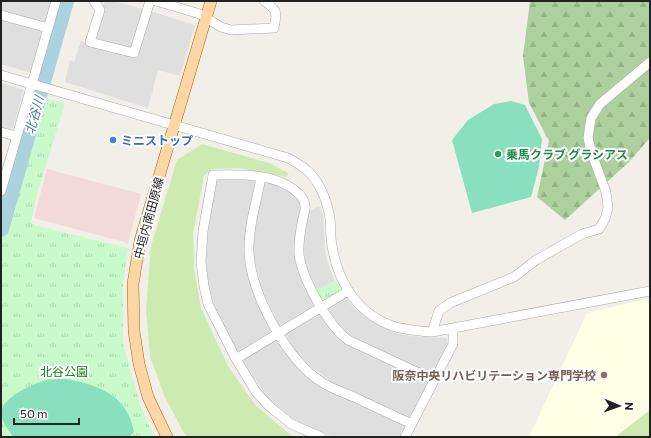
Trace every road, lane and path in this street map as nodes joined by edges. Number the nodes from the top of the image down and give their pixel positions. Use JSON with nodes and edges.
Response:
{"nodes":[{"id":1,"x":56,"y":1,"type":"edge"},
{"id":2,"x":94,"y":1,"type":"edge"},
{"id":3,"x":150,"y":1,"type":"edge"},
{"id":4,"x":156,"y":1,"type":"edge"},
{"id":5,"x":211,"y":1,"type":"edge"},
{"id":6,"x":264,"y":1,"type":"edge"},
{"id":7,"x":1,"y":15,"type":"edge"},
{"id":8,"x":206,"y":16,"type":"junction"},
{"id":9,"x":48,"y":28,"type":"junction"},
{"id":10,"x":650,"y":62,"type":"edge"},
{"id":11,"x":1,"y":74,"type":"edge"},
{"id":12,"x":33,"y":84,"type":"junction"},
{"id":13,"x":174,"y":125,"type":"junction"},
{"id":14,"x":1,"y":132,"type":"edge"},
{"id":15,"x":16,"y":136,"type":"junction"},
{"id":16,"x":261,"y":177,"type":"junction"},
{"id":17,"x":2,"y":186,"type":"edge"},
{"id":18,"x":348,"y":291,"type":"junction"},
{"id":19,"x":650,"y":291,"type":"edge"},
{"id":20,"x":321,"y":308,"type":"junction"},
{"id":21,"x":453,"y":329,"type":"junction"},
{"id":22,"x":432,"y":332,"type":"junction"},
{"id":23,"x":278,"y":334,"type":"junction"},
{"id":24,"x":236,"y":359,"type":"junction"},
{"id":25,"x":434,"y":380,"type":"junction"},
{"id":26,"x":412,"y":424,"type":"junction"},
{"id":27,"x":167,"y":437,"type":"edge"},
{"id":28,"x":321,"y":437,"type":"edge"},
{"id":29,"x":405,"y":437,"type":"edge"}],
"edges":[{"from":1,"to":9,"type":"street"},
{"from":2,"to":3,"type":"street"},
{"from":4,"to":8,"type":"street"},
{"from":5,"to":8,"type":"main road","name":"中垣内南田原線"},
{"from":6,"to":8,"type":"street"},
{"from":7,"to":9,"type":"street"},
{"from":8,"to":13,"type":"main road","name":"中垣内南田原線"},
{"from":9,"to":12,"type":"street"},
{"from":10,"to":22,"type":"street"},
{"from":11,"to":12,"type":"street"},
{"from":12,"to":13,"type":"street"},
{"from":12,"to":15,"type":"street"},
{"from":13,"to":18,"type":"street"},
{"from":13,"to":27,"type":"main road","name":"中垣内南田原線"},
{"from":14,"to":15,"type":"street"},
{"from":15,"to":17,"type":"street"},
{"from":16,"to":20,"type":"street"},
{"from":16,"to":23,"type":"street"},
{"from":16,"to":24,"type":"street"},
{"from":18,"to":20,"type":"street"},
{"from":18,"to":22,"type":"street"},
{"from":19,"to":21,"type":"street"},
{"from":20,"to":23,"type":"street"},
{"from":20,"to":25,"type":"street"},
{"from":21,"to":22,"type":"street"},
{"from":21,"to":25,"type":"street"},
{"from":23,"to":24,"type":"street"},
{"from":23,"to":26,"type":"street"},
{"from":24,"to":28,"type":"street"},
{"from":25,"to":26,"type":"street"},
{"from":26,"to":29,"type":"street"}]}
